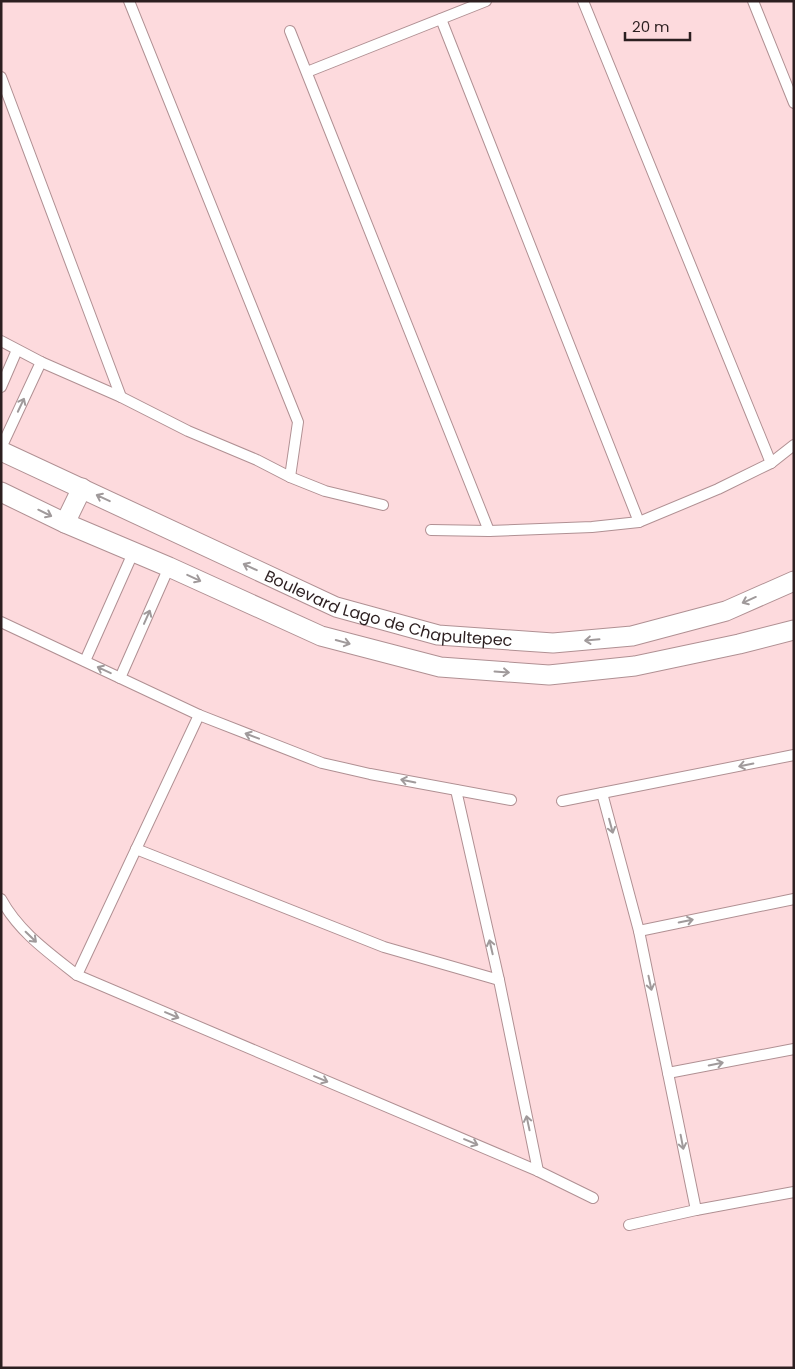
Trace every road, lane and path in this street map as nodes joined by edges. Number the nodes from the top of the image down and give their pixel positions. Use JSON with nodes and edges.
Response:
{"nodes":[{"id":1,"x":129,"y":1,"type":"edge"},
{"id":2,"x":486,"y":1,"type":"edge"},
{"id":3,"x":583,"y":1,"type":"edge"},
{"id":4,"x":753,"y":1,"type":"edge"},
{"id":5,"x":441,"y":19,"type":"junction"},
{"id":6,"x":290,"y":31,"type":"dead end"},
{"id":7,"x":307,"y":72,"type":"junction"},
{"id":8,"x":1,"y":77,"type":"edge"},
{"id":9,"x":794,"y":103,"type":"edge"},
{"id":10,"x":1,"y":341,"type":"edge"},
{"id":11,"x":17,"y":350,"type":"junction"},
{"id":12,"x":41,"y":362,"type":"junction"},
{"id":13,"x":1,"y":387,"type":"edge"},
{"id":14,"x":121,"y":397,"type":"junction"},
{"id":15,"x":794,"y":445,"type":"edge"},
{"id":16,"x":1,"y":450,"type":"edge"},
{"id":17,"x":771,"y":463,"type":"junction"},
{"id":18,"x":290,"y":477,"type":"junction"},
{"id":19,"x":82,"y":488,"type":"junction"},
{"id":20,"x":1,"y":492,"type":"edge"},
{"id":21,"x":383,"y":505,"type":"dead end"},
{"id":22,"x":639,"y":522,"type":"junction"},
{"id":23,"x":66,"y":523,"type":"junction"},
{"id":24,"x":431,"y":530,"type":"dead end"},
{"id":25,"x":489,"y":531,"type":"junction"},
{"id":26,"x":133,"y":553,"type":"junction"},
{"id":27,"x":170,"y":567,"type":"junction"},
{"id":28,"x":794,"y":581,"type":"edge"},
{"id":29,"x":1,"y":622,"type":"edge"},
{"id":30,"x":794,"y":630,"type":"edge"},
{"id":31,"x":85,"y":661,"type":"junction"},
{"id":32,"x":120,"y":678,"type":"junction"},
{"id":33,"x":199,"y":716,"type":"junction"},
{"id":34,"x":794,"y":755,"type":"edge"},
{"id":35,"x":456,"y":790,"type":"junction"},
{"id":36,"x":602,"y":793,"type":"junction"},
{"id":37,"x":511,"y":800,"type":"dead end"},
{"id":38,"x":562,"y":801,"type":"dead end"},
{"id":39,"x":136,"y":849,"type":"junction"},
{"id":40,"x":1,"y":899,"type":"edge"},
{"id":41,"x":794,"y":899,"type":"edge"},
{"id":42,"x":639,"y":931,"type":"junction"},
{"id":43,"x":77,"y":975,"type":"junction"},
{"id":44,"x":499,"y":980,"type":"junction"},
{"id":45,"x":794,"y":1050,"type":"edge"},
{"id":46,"x":668,"y":1073,"type":"junction"},
{"id":47,"x":538,"y":1171,"type":"junction"},
{"id":48,"x":794,"y":1192,"type":"edge"},
{"id":49,"x":593,"y":1198,"type":"dead end"},
{"id":50,"x":696,"y":1210,"type":"junction"},
{"id":51,"x":629,"y":1225,"type":"dead end"}],
"edges":[{"from":1,"to":18,"type":"lane"},
{"from":2,"to":5,"type":"lane"},
{"from":3,"to":17,"type":"lane"},
{"from":4,"to":9,"type":"lane"},
{"from":5,"to":7,"type":"lane"},
{"from":5,"to":22,"type":"lane"},
{"from":6,"to":7,"type":"lane"},
{"from":7,"to":25,"type":"lane"},
{"from":8,"to":14,"type":"lane"},
{"from":10,"to":11,"type":"lane"},
{"from":11,"to":12,"type":"lane"},
{"from":11,"to":13,"type":"lane"},
{"from":12,"to":14,"type":"lane"},
{"from":16,"to":12,"type":"lane","one_way":true},
{"from":14,"to":18,"type":"lane"},
{"from":15,"to":17,"type":"lane"},
{"from":16,"to":19,"type":"street","name":"Boulevard Lago de Chapultepec"},
{"from":17,"to":22,"type":"lane"},
{"from":18,"to":21,"type":"lane"},
{"from":19,"to":23,"type":"street"},
{"from":28,"to":19,"type":"street","name":"Boulevard Lago de Chapultepec","one_way":true},
{"from":20,"to":23,"type":"street","name":"Boulevard Lago de Chapultepec","one_way":true},
{"from":22,"to":25,"type":"lane"},
{"from":23,"to":26,"type":"street","name":"Boulevard Lago de Chapultepec"},
{"from":24,"to":25,"type":"lane"},
{"from":26,"to":27,"type":"street","name":"Boulevard Lago de Chapultepec"},
{"from":26,"to":31,"type":"lane"},
{"from":27,"to":30,"type":"street","name":"Boulevard Lago de Chapultepec","one_way":true},
{"from":32,"to":27,"type":"lane","one_way":true},
{"from":29,"to":31,"type":"lane"},
{"from":32,"to":31,"type":"lane","one_way":true},
{"from":32,"to":33,"type":"lane"},
{"from":35,"to":33,"type":"lane","one_way":true},
{"from":33,"to":39,"type":"lane"},
{"from":34,"to":36,"type":"lane","one_way":true},
{"from":35,"to":37,"type":"lane"},
{"from":44,"to":35,"type":"lane","one_way":true},
{"from":36,"to":38,"type":"lane"},
{"from":36,"to":42,"type":"lane","one_way":true},
{"from":39,"to":43,"type":"lane"},
{"from":39,"to":44,"type":"lane"},
{"from":40,"to":43,"type":"lane","one_way":true},
{"from":42,"to":41,"type":"lane","one_way":true},
{"from":42,"to":46,"type":"lane","one_way":true},
{"from":43,"to":47,"type":"lane","one_way":true},
{"from":47,"to":44,"type":"lane","one_way":true},
{"from":46,"to":45,"type":"lane","one_way":true},
{"from":46,"to":50,"type":"lane","one_way":true},
{"from":47,"to":49,"type":"lane"},
{"from":48,"to":50,"type":"lane"},
{"from":50,"to":51,"type":"lane"}]}
